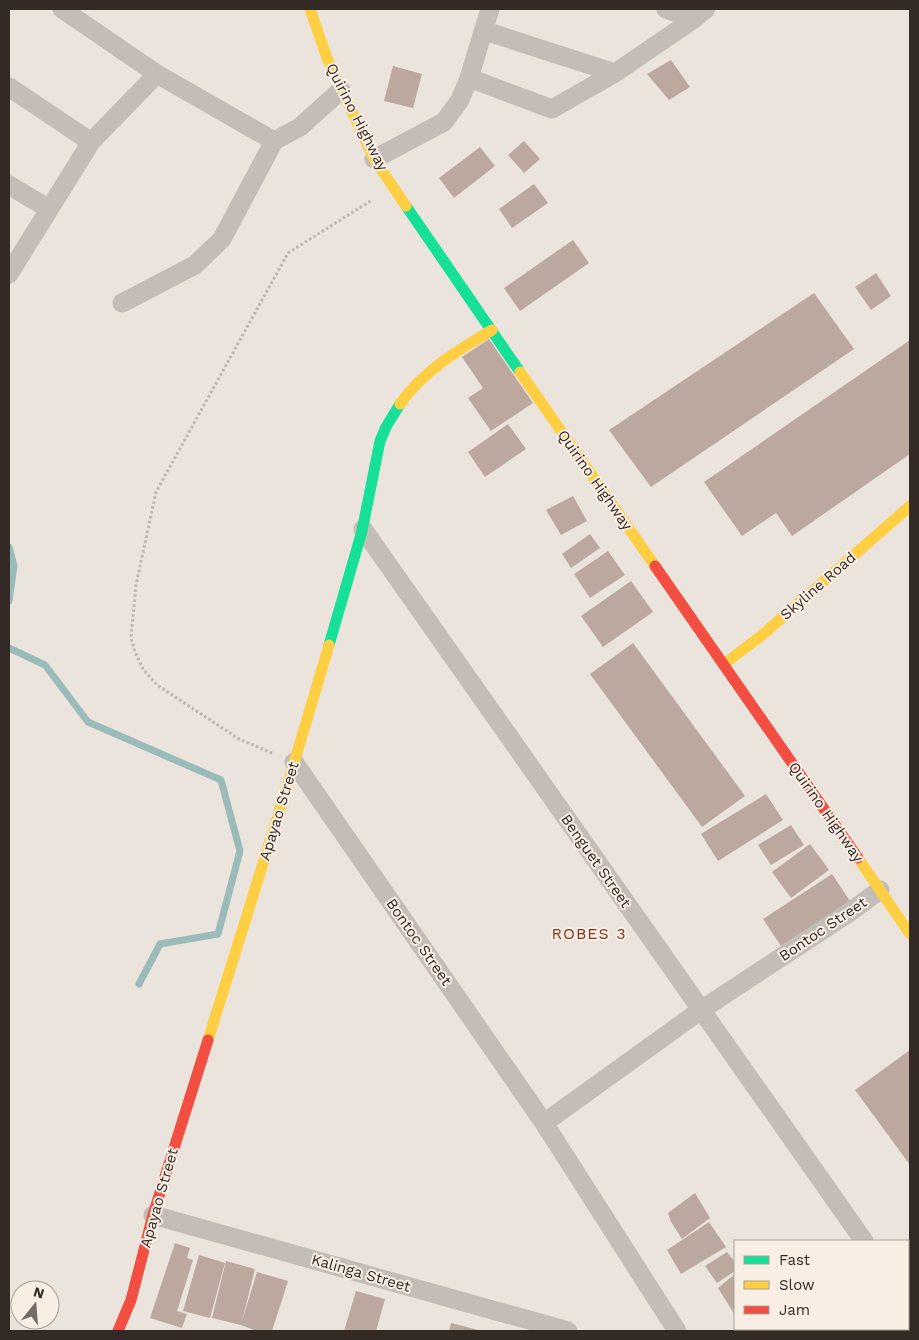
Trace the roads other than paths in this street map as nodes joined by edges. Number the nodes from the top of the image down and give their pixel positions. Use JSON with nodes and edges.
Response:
{"nodes":[{"id":1,"x":62,"y":9,"type":"edge"},
{"id":2,"x":310,"y":9,"type":"edge"},
{"id":3,"x":490,"y":9,"type":"edge"},
{"id":4,"x":666,"y":9,"type":"edge"},
{"id":5,"x":700,"y":14,"type":"edge"},
{"id":6,"x":485,"y":31,"type":"junction"},
{"id":7,"x":615,"y":73,"type":"junction"},
{"id":8,"x":157,"y":74,"type":"junction"},
{"id":9,"x":469,"y":78,"type":"junction"},
{"id":10,"x":9,"y":87,"type":"edge"},
{"id":11,"x":341,"y":90,"type":"junction"},
{"id":12,"x":274,"y":141,"type":"junction"},
{"id":13,"x":91,"y":142,"type":"junction"},
{"id":14,"x":374,"y":159,"type":"junction"},
{"id":15,"x":9,"y":185,"type":"edge"},
{"id":16,"x":49,"y":209,"type":"junction"},
{"id":17,"x":9,"y":274,"type":"edge"},
{"id":18,"x":122,"y":303,"type":"dead end"},
{"id":19,"x":492,"y":330,"type":"junction"},
{"id":20,"x":910,"y":506,"type":"edge"},
{"id":21,"x":363,"y":530,"type":"junction"},
{"id":22,"x":724,"y":664,"type":"junction"},
{"id":23,"x":294,"y":762,"type":"junction"},
{"id":24,"x":880,"y":890,"type":"junction"},
{"id":25,"x":910,"y":934,"type":"edge"},
{"id":26,"x":701,"y":1010,"type":"junction"},
{"id":27,"x":544,"y":1123,"type":"junction"},
{"id":28,"x":153,"y":1215,"type":"junction"},
{"id":29,"x":863,"y":1240,"type":"edge"},
{"id":30,"x":118,"y":1331,"type":"edge"},
{"id":31,"x":568,"y":1331,"type":"edge"},
{"id":32,"x":677,"y":1331,"type":"edge"}],
"edges":[{"from":1,"to":8,"type":"street"},
{"from":2,"to":11,"type":"main road","name":"Quirino Highway"},
{"from":3,"to":6,"type":"street"},
{"from":4,"to":5,"type":"street"},
{"from":5,"to":7,"type":"street"},
{"from":6,"to":7,"type":"street"},
{"from":6,"to":9,"type":"street"},
{"from":7,"to":9,"type":"street"},
{"from":8,"to":12,"type":"street"},
{"from":8,"to":13,"type":"street"},
{"from":9,"to":14,"type":"street"},
{"from":10,"to":13,"type":"street"},
{"from":11,"to":12,"type":"street"},
{"from":11,"to":14,"type":"main road","name":"Quirino Highway"},
{"from":12,"to":18,"type":"street"},
{"from":13,"to":16,"type":"street"},
{"from":14,"to":19,"type":"main road","name":"Quirino Highway"},
{"from":15,"to":16,"type":"street"},
{"from":16,"to":17,"type":"street"},
{"from":19,"to":21,"type":"main road","name":"Apayao Street"},
{"from":19,"to":22,"type":"main road","name":"Quirino Highway"},
{"from":20,"to":22,"type":"main road","name":"Skyline Road"},
{"from":21,"to":23,"type":"main road","name":"Apayao Street"},
{"from":21,"to":26,"type":"street","name":"Benguet Street"},
{"from":22,"to":24,"type":"main road","name":"Quirino Highway"},
{"from":23,"to":27,"type":"street","name":"Bontoc Street"},
{"from":23,"to":28,"type":"main road","name":"Apayao Street"},
{"from":24,"to":25,"type":"main road","name":"Quirino Highway"},
{"from":24,"to":26,"type":"street","name":"Bontoc Street"},
{"from":26,"to":27,"type":"street","name":"Bontoc Street"},
{"from":26,"to":29,"type":"street","name":"Benguet Street"},
{"from":27,"to":32,"type":"street","name":"Bontoc Street"},
{"from":28,"to":30,"type":"main road","name":"Apayao Street"},
{"from":28,"to":31,"type":"street","name":"Kalinga Street"}]}
